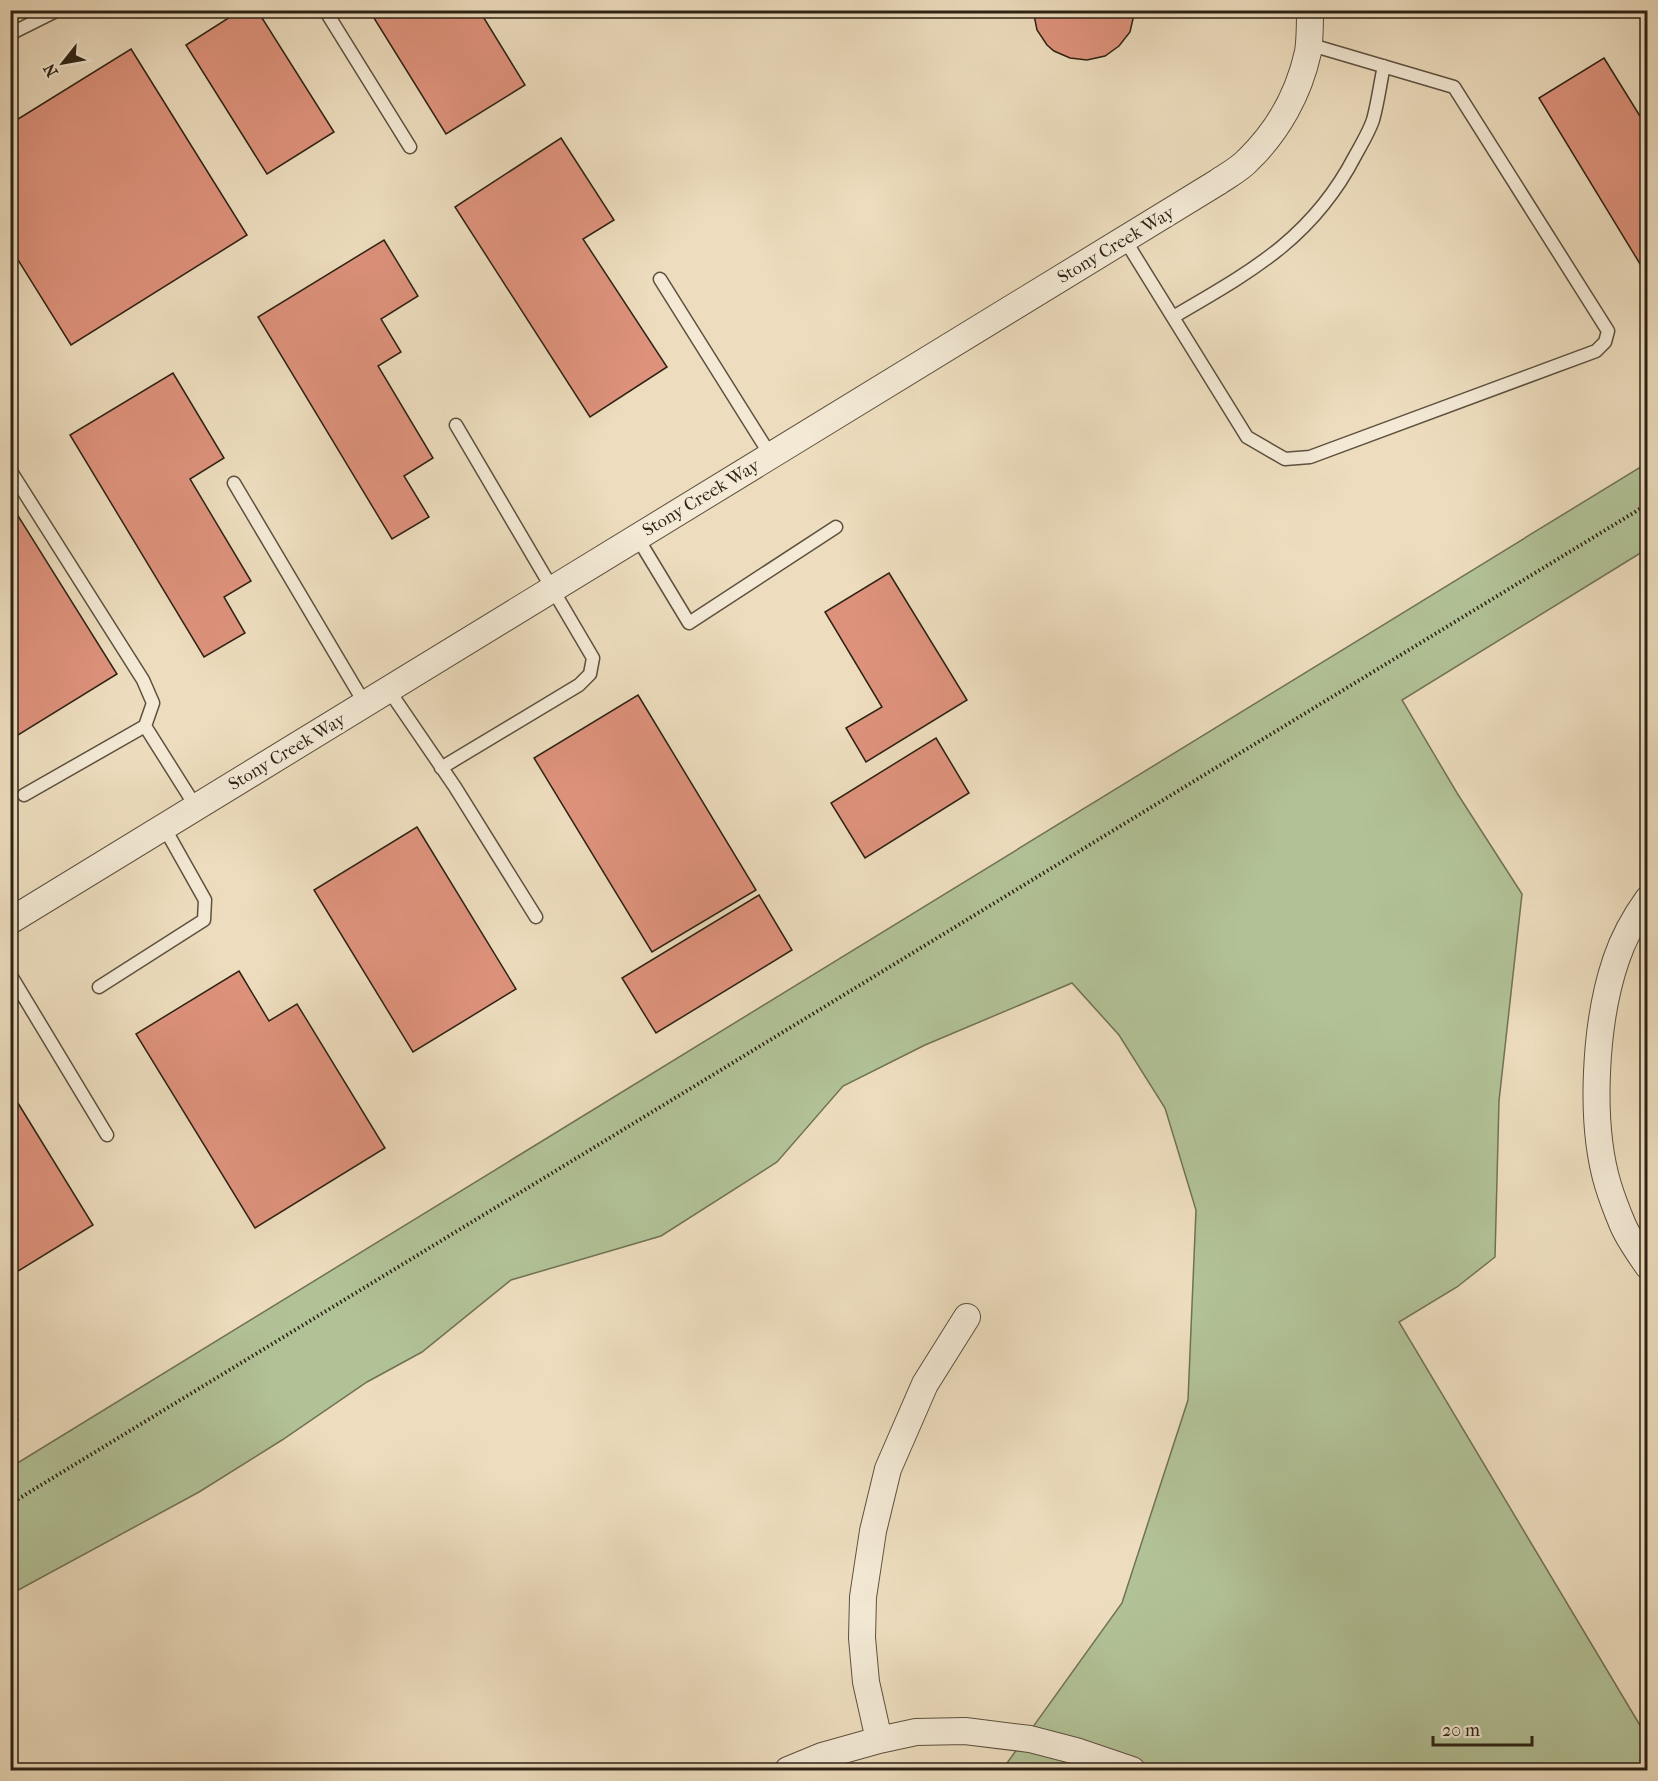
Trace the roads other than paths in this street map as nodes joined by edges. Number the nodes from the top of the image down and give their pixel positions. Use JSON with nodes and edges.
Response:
{"nodes":[{"id":1,"x":58,"y":10,"type":"edge"},
{"id":2,"x":325,"y":10,"type":"edge"},
{"id":3,"x":1310,"y":10,"type":"edge"},
{"id":4,"x":10,"y":34,"type":"edge"},
{"id":5,"x":1308,"y":44,"type":"junction"},
{"id":6,"x":1384,"y":66,"type":"junction"},
{"id":7,"x":410,"y":147,"type":"dead end"},
{"id":8,"x":1125,"y":240,"type":"junction"},
{"id":9,"x":660,"y":279,"type":"dead end"},
{"id":10,"x":1173,"y":317,"type":"junction"},
{"id":11,"x":456,"y":425,"type":"dead end"},
{"id":12,"x":771,"y":456,"type":"junction"},
{"id":13,"x":10,"y":470,"type":"edge"},
{"id":14,"x":234,"y":483,"type":"dead end"},
{"id":15,"x":836,"y":527,"type":"dead end"},
{"id":16,"x":637,"y":537,"type":"junction"},
{"id":17,"x":552,"y":590,"type":"junction"},
{"id":18,"x":388,"y":689,"type":"junction"},
{"id":19,"x":366,"y":704,"type":"junction"},
{"id":20,"x":145,"y":726,"type":"junction"},
{"id":21,"x":441,"y":768,"type":"junction"},
{"id":22,"x":24,"y":795,"type":"dead end"},
{"id":23,"x":196,"y":807,"type":"junction"},
{"id":24,"x":164,"y":827,"type":"junction"},
{"id":25,"x":1647,"y":899,"type":"edge"},
{"id":26,"x":537,"y":916,"type":"dead end"},
{"id":27,"x":10,"y":921,"type":"edge"},
{"id":28,"x":10,"y":974,"type":"edge"},
{"id":29,"x":99,"y":987,"type":"dead end"},
{"id":30,"x":107,"y":1135,"type":"dead end"},
{"id":31,"x":1647,"y":1266,"type":"edge"},
{"id":32,"x":967,"y":1317,"type":"dead end"},
{"id":33,"x":879,"y":1740,"type":"junction"},
{"id":34,"x":788,"y":1770,"type":"edge"},
{"id":35,"x":1132,"y":1770,"type":"edge"}],
"edges":[{"from":1,"to":4,"type":"lane"},
{"from":2,"to":7,"type":"lane"},
{"from":3,"to":5,"type":"street","name":"Stony Creek Way"},
{"from":5,"to":6,"type":"lane"},
{"from":5,"to":8,"type":"street","name":"Stony Creek Way"},
{"from":6,"to":10,"type":"lane"},
{"from":6,"to":10,"type":"lane"},
{"from":8,"to":10,"type":"lane"},
{"from":8,"to":12,"type":"street","name":"Stony Creek Way"},
{"from":9,"to":12,"type":"lane"},
{"from":11,"to":17,"type":"lane"},
{"from":12,"to":16,"type":"street","name":"Stony Creek Way"},
{"from":13,"to":20,"type":"lane"},
{"from":14,"to":19,"type":"lane"},
{"from":15,"to":16,"type":"lane"},
{"from":16,"to":17,"type":"street","name":"Stony Creek Way"},
{"from":17,"to":18,"type":"street","name":"Stony Creek Way"},
{"from":17,"to":21,"type":"lane"},
{"from":18,"to":19,"type":"street","name":"Stony Creek Way"},
{"from":18,"to":21,"type":"lane"},
{"from":19,"to":23,"type":"street","name":"Stony Creek Way"},
{"from":20,"to":22,"type":"lane"},
{"from":20,"to":23,"type":"lane"},
{"from":21,"to":26,"type":"lane"},
{"from":23,"to":24,"type":"street","name":"Stony Creek Way"},
{"from":24,"to":27,"type":"street","name":"Stony Creek Way"},
{"from":24,"to":29,"type":"lane"},
{"from":25,"to":31,"type":"street"},
{"from":28,"to":30,"type":"lane"},
{"from":32,"to":33,"type":"street"},
{"from":33,"to":34,"type":"street"},
{"from":33,"to":35,"type":"street"}]}
